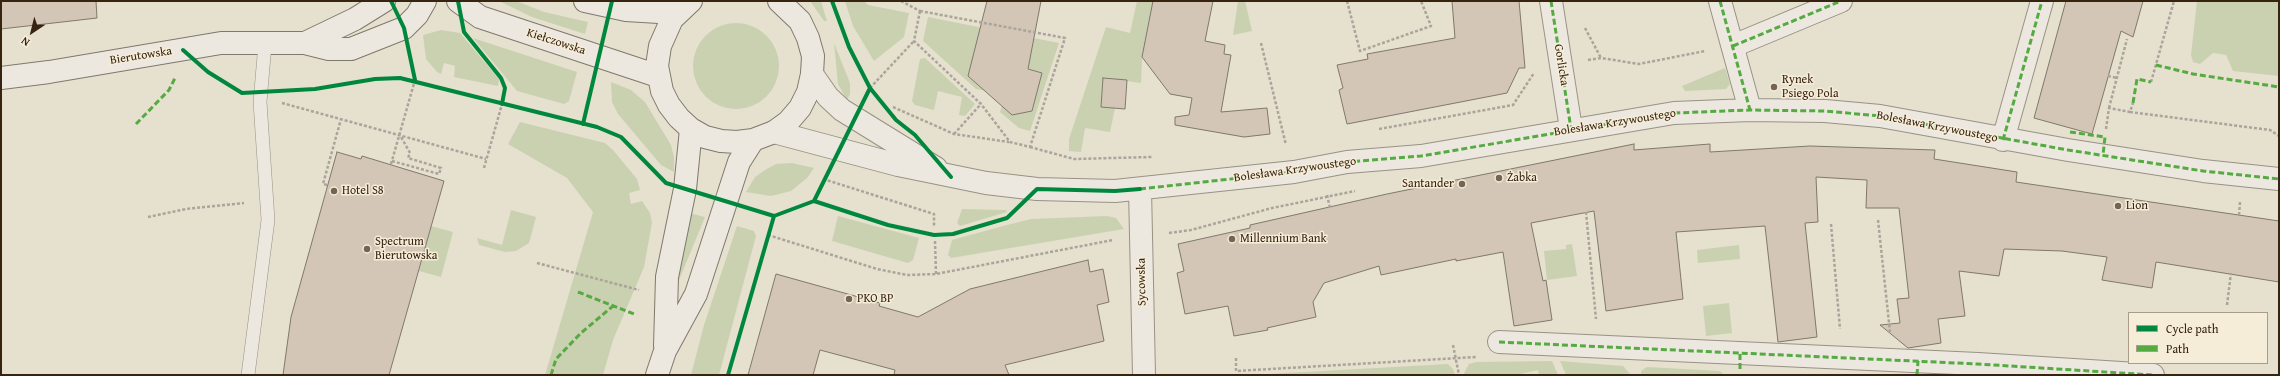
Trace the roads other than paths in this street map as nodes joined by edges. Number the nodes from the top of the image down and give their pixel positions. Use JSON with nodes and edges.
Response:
{"nodes":[{"id":1,"x":384,"y":1,"type":"edge"},
{"id":2,"x":425,"y":1,"type":"edge"},
{"id":3,"x":458,"y":1,"type":"edge"},
{"id":4,"x":585,"y":1,"type":"edge"},
{"id":5,"x":1551,"y":1,"type":"edge"},
{"id":6,"x":1841,"y":1,"type":"edge"},
{"id":7,"x":2042,"y":1,"type":"edge"},
{"id":8,"x":784,"y":3,"type":"edge"},
{"id":9,"x":1721,"y":3,"type":"edge"},
{"id":10,"x":685,"y":5,"type":"edge"},
{"id":11,"x":306,"y":43,"type":"junction"},
{"id":12,"x":265,"y":44,"type":"junction"},
{"id":13,"x":1733,"y":46,"type":"junction"},
{"id":14,"x":812,"y":74,"type":"junction"},
{"id":15,"x":658,"y":76,"type":"junction"},
{"id":16,"x":1,"y":78,"type":"edge"},
{"id":17,"x":1750,"y":110,"type":"junction"},
{"id":18,"x":691,"y":129,"type":"junction"},
{"id":19,"x":1571,"y":129,"type":"junction"},
{"id":20,"x":774,"y":132,"type":"junction"},
{"id":21,"x":753,"y":140,"type":"junction"},
{"id":22,"x":2003,"y":140,"type":"junction"},
{"id":23,"x":951,"y":177,"type":"junction"},
{"id":24,"x":2279,"y":179,"type":"edge"},
{"id":25,"x":1140,"y":188,"type":"junction"},
{"id":26,"x":1499,"y":342,"type":"dead end"},
{"id":27,"x":665,"y":351,"type":"junction"},
{"id":28,"x":248,"y":375,"type":"edge"},
{"id":29,"x":657,"y":375,"type":"edge"},
{"id":30,"x":1144,"y":375,"type":"edge"},
{"id":31,"x":2153,"y":375,"type":"edge"}],
"edges":[{"from":1,"to":11,"type":"street","name":"Bierutowska"},
{"from":2,"to":11,"type":"street","name":"Bierutowska"},
{"from":3,"to":15,"type":"street","name":"Kiełczowska"},
{"from":4,"to":10,"type":"street"},
{"from":5,"to":19,"type":"street","name":"Gorlicka"},
{"from":6,"to":13,"type":"street"},
{"from":7,"to":22,"type":"street"},
{"from":8,"to":14,"type":"street"},
{"from":9,"to":13,"type":"street"},
{"from":10,"to":15,"type":"street"},
{"from":11,"to":12,"type":"street","name":"Bierutowska"},
{"from":12,"to":16,"type":"street","name":"Bierutowska"},
{"from":12,"to":28,"type":"lane"},
{"from":13,"to":17,"type":"street"},
{"from":14,"to":20,"type":"street"},
{"from":14,"to":23,"type":"street","name":"Bolesława Krzywoustego"},
{"from":15,"to":18,"type":"street"},
{"from":17,"to":19,"type":"street","name":"Bolesława Krzywoustego"},
{"from":17,"to":22,"type":"street","name":"Bolesława Krzywoustego"},
{"from":18,"to":21,"type":"street"},
{"from":18,"to":27,"type":"street"},
{"from":19,"to":25,"type":"street","name":"Bolesława Krzywoustego"},
{"from":20,"to":21,"type":"street"},
{"from":20,"to":23,"type":"street","name":"Bolesława Krzywoustego"},
{"from":21,"to":27,"type":"street"},
{"from":22,"to":24,"type":"street","name":"Bolesława Krzywoustego"},
{"from":23,"to":25,"type":"street","name":"Bolesława Krzywoustego"},
{"from":25,"to":30,"type":"street","name":"Sycowska"},
{"from":26,"to":31,"type":"street"},
{"from":27,"to":29,"type":"street"}]}
